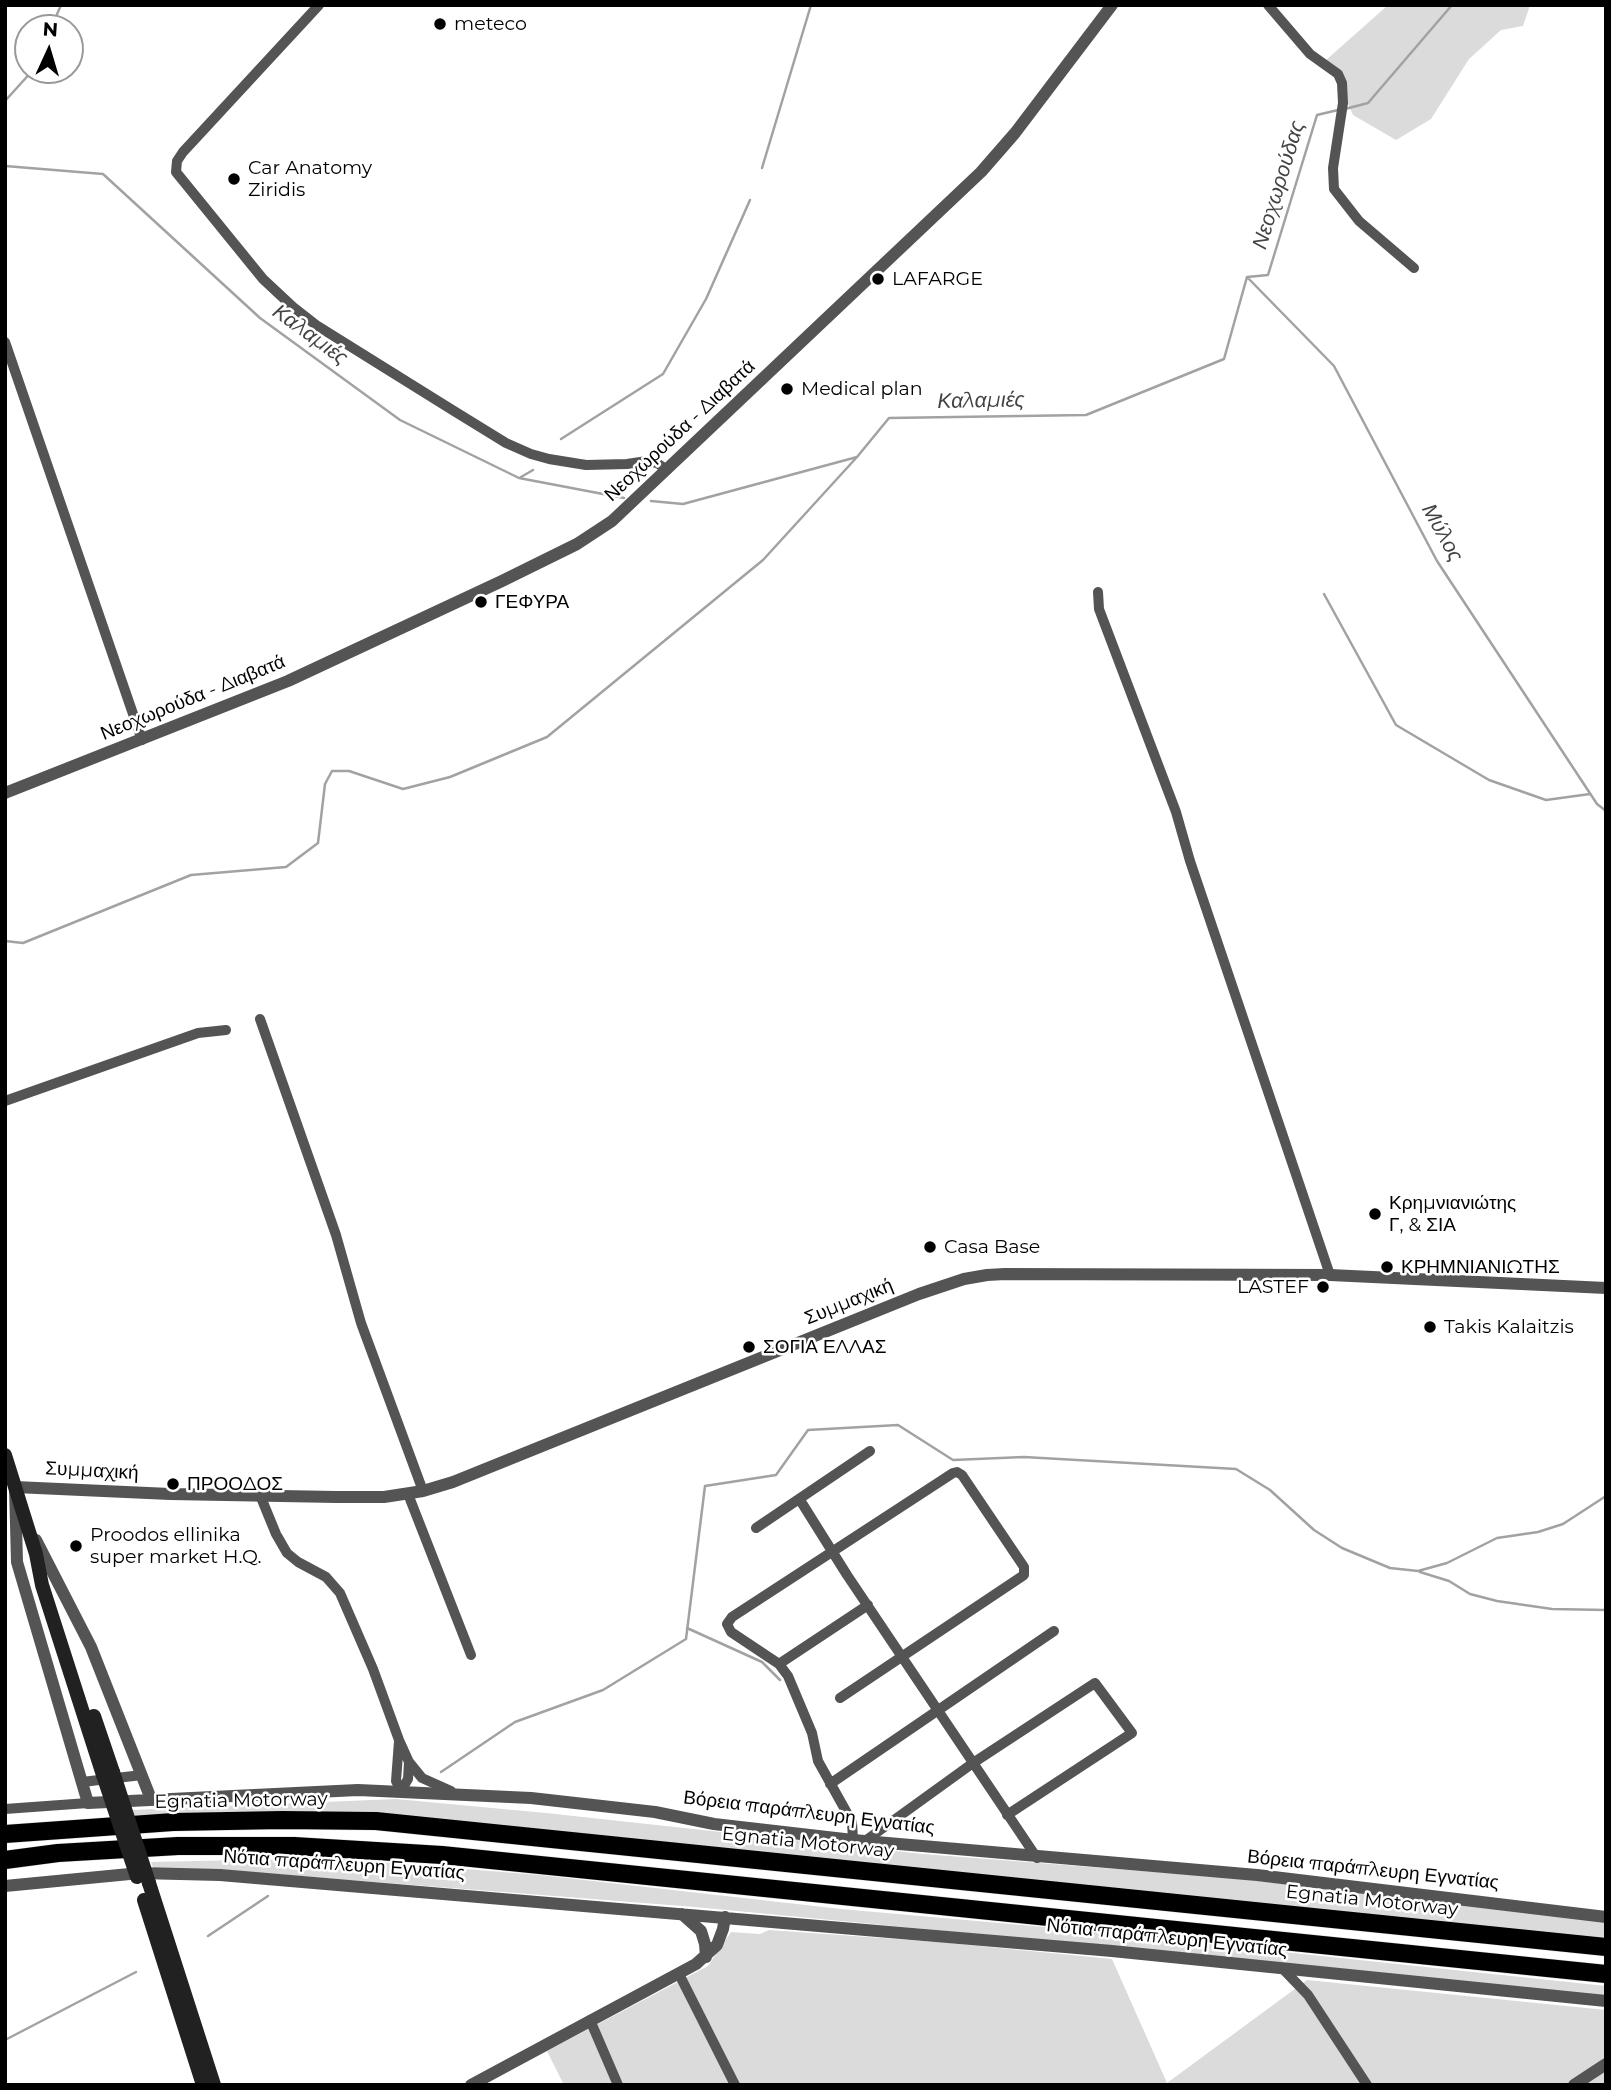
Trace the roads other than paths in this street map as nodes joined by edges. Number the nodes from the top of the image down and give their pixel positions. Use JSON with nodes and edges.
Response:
{"nodes":[{"id":1,"x":319,"y":5,"type":"edge"},
{"id":2,"x":1112,"y":5,"type":"edge"},
{"id":3,"x":1268,"y":5,"type":"edge"},
{"id":4,"x":1414,"y":268,"type":"dead end"},
{"id":5,"x":5,"y":342,"type":"edge"},
{"id":6,"x":667,"y":470,"type":"junction"},
{"id":7,"x":1098,"y":592,"type":"dead end"},
{"id":8,"x":142,"y":740,"type":"junction"},
{"id":9,"x":5,"y":793,"type":"edge"},
{"id":10,"x":260,"y":1019,"type":"dead end"},
{"id":11,"x":226,"y":1030,"type":"dead end"},
{"id":12,"x":5,"y":1101,"type":"edge"},
{"id":13,"x":1330,"y":1275,"type":"junction"},
{"id":14,"x":1606,"y":1288,"type":"edge"},
{"id":15,"x":870,"y":1451,"type":"dead end"},
{"id":16,"x":5,"y":1455,"type":"edge"},
{"id":17,"x":10,"y":1487,"type":"edge"},
{"id":18,"x":423,"y":1490,"type":"junction"},
{"id":19,"x":408,"y":1494,"type":"junction"},
{"id":20,"x":260,"y":1495,"type":"junction"},
{"id":21,"x":800,"y":1500,"type":"junction"},
{"id":22,"x":26,"y":1522,"type":"junction"},
{"id":23,"x":756,"y":1528,"type":"dead end"},
{"id":24,"x":831,"y":1552,"type":"junction"},
{"id":25,"x":867,"y":1605,"type":"junction"},
{"id":26,"x":1054,"y":1631,"type":"dead end"},
{"id":27,"x":471,"y":1655,"type":"dead end"},
{"id":28,"x":901,"y":1656,"type":"junction"},
{"id":29,"x":779,"y":1664,"type":"junction"},
{"id":30,"x":840,"y":1698,"type":"dead end"},
{"id":31,"x":937,"y":1710,"type":"junction"},
{"id":32,"x":399,"y":1740,"type":"junction"},
{"id":33,"x":410,"y":1762,"type":"junction"},
{"id":34,"x":973,"y":1763,"type":"junction"},
{"id":35,"x":142,"y":1774,"type":"junction"},
{"id":36,"x":82,"y":1783,"type":"junction"},
{"id":37,"x":830,"y":1784,"type":"junction"},
{"id":38,"x":401,"y":1791,"type":"junction"},
{"id":39,"x":460,"y":1794,"type":"junction"},
{"id":40,"x":151,"y":1799,"type":"junction"},
{"id":41,"x":89,"y":1803,"type":"junction"},
{"id":42,"x":5,"y":1809,"type":"edge"},
{"id":43,"x":1007,"y":1815,"type":"junction"},
{"id":44,"x":5,"y":1834,"type":"edge"},
{"id":45,"x":859,"y":1840,"type":"junction"},
{"id":46,"x":1037,"y":1858,"type":"junction"},
{"id":47,"x":5,"y":1860,"type":"edge"},
{"id":48,"x":144,"y":1884,"type":"junction"},
{"id":49,"x":5,"y":1886,"type":"edge"},
{"id":50,"x":681,"y":1913,"type":"junction"},
{"id":51,"x":725,"y":1917,"type":"junction"},
{"id":52,"x":1606,"y":1917,"type":"edge"},
{"id":53,"x":1606,"y":1947,"type":"edge"},
{"id":54,"x":706,"y":1954,"type":"junction"},
{"id":55,"x":1282,"y":1968,"type":"junction"},
{"id":56,"x":679,"y":1974,"type":"junction"},
{"id":57,"x":1606,"y":1974,"type":"edge"},
{"id":58,"x":1606,"y":2001,"type":"edge"},
{"id":59,"x":590,"y":2020,"type":"junction"},
{"id":60,"x":1606,"y":2064,"type":"edge"},
{"id":61,"x":203,"y":2085,"type":"edge"},
{"id":62,"x":214,"y":2085,"type":"edge"},
{"id":63,"x":471,"y":2085,"type":"edge"},
{"id":64,"x":618,"y":2085,"type":"edge"},
{"id":65,"x":735,"y":2085,"type":"edge"},
{"id":66,"x":1367,"y":2085,"type":"edge"},
{"id":67,"x":1574,"y":2085,"type":"edge"}],
"edges":[{"from":1,"to":6,"type":"street"},
{"from":2,"to":6,"type":"street","name":"Νεοχωρούδα - Διαβατά"},
{"from":3,"to":4,"type":"street"},
{"from":5,"to":8,"type":"street"},
{"from":6,"to":8,"type":"street","name":"Νεοχωρούδα - Διαβατά"},
{"from":7,"to":13,"type":"street"},
{"from":8,"to":9,"type":"street","name":"Νεοχωρούδα - Διαβατά"},
{"from":10,"to":18,"type":"street"},
{"from":11,"to":12,"type":"street"},
{"from":13,"to":14,"type":"street","name":"Συμμαχική"},
{"from":13,"to":18,"type":"street","name":"Συμμαχική"},
{"from":15,"to":21,"type":"street"},
{"from":16,"to":17,"type":"main road"},
{"from":17,"to":20,"type":"street","name":"Συμμαχική"},
{"from":17,"to":22,"type":"main road"},
{"from":17,"to":36,"type":"street"},
{"from":18,"to":19,"type":"street","name":"Συμμαχική"},
{"from":19,"to":20,"type":"street","name":"Συμμαχική"},
{"from":19,"to":27,"type":"street"},
{"from":20,"to":32,"type":"street"},
{"from":21,"to":23,"type":"street"},
{"from":21,"to":24,"type":"street"},
{"from":22,"to":35,"type":"street"},
{"from":22,"to":48,"type":"main road","bridge":true},
{"from":24,"to":25,"type":"street"},
{"from":24,"to":28,"type":"street"},
{"from":24,"to":29,"type":"street"},
{"from":25,"to":28,"type":"street"},
{"from":25,"to":29,"type":"street"},
{"from":26,"to":31,"type":"street"},
{"from":28,"to":30,"type":"street"},
{"from":28,"to":31,"type":"street"},
{"from":29,"to":37,"type":"street"},
{"from":31,"to":34,"type":"street"},
{"from":31,"to":37,"type":"street"},
{"from":32,"to":33,"type":"street"},
{"from":32,"to":38,"type":"street"},
{"from":33,"to":38,"type":"street"},
{"from":33,"to":39,"type":"street"},
{"from":34,"to":43,"type":"street"},
{"from":34,"to":43,"type":"street"},
{"from":34,"to":45,"type":"street"},
{"from":35,"to":36,"type":"street"},
{"from":35,"to":40,"type":"street"},
{"from":36,"to":41,"type":"street"},
{"from":37,"to":45,"type":"street"},
{"from":38,"to":39,"type":"street","name":"Βόρεια παράπλευρη Εγνατίας"},
{"from":38,"to":40,"type":"street","name":"Βόρεια παράπλευρη Εγνατίας"},
{"from":39,"to":45,"type":"street","name":"Βόρεια παράπλευρη Εγνατίας"},
{"from":40,"to":41,"type":"street","name":"Βόρεια παράπλευρη Εγνατίας"},
{"from":41,"to":42,"type":"street","name":"Βόρεια παράπλευρη Εγνατίας"},
{"from":43,"to":46,"type":"street"},
{"from":44,"to":53,"type":"highway","name":"Egnatia Motorway"},
{"from":45,"to":46,"type":"street","name":"Βόρεια παράπλευρη Εγνατίας"},
{"from":46,"to":52,"type":"street","name":"Βόρεια παράπλευρη Εγνατίας"},
{"from":47,"to":57,"type":"highway"},
{"from":48,"to":61,"type":"main road"},
{"from":48,"to":62,"type":"main road"},
{"from":49,"to":50,"type":"street","name":"Νότια παράπλευρη Εγνατίας"},
{"from":50,"to":51,"type":"street","name":"Νότια παράπλευρη Εγνατίας"},
{"from":50,"to":54,"type":"street"},
{"from":51,"to":54,"type":"street"},
{"from":51,"to":55,"type":"street","name":"Νότια παράπλευρη Εγνατίας"},
{"from":54,"to":56,"type":"street"},
{"from":55,"to":58,"type":"street","name":"Νότια παράπλευρη Εγνατίας"},
{"from":55,"to":66,"type":"street"},
{"from":56,"to":59,"type":"street"},
{"from":56,"to":65,"type":"street"},
{"from":59,"to":63,"type":"street"},
{"from":59,"to":64,"type":"street"},
{"from":60,"to":67,"type":"street"}]}
